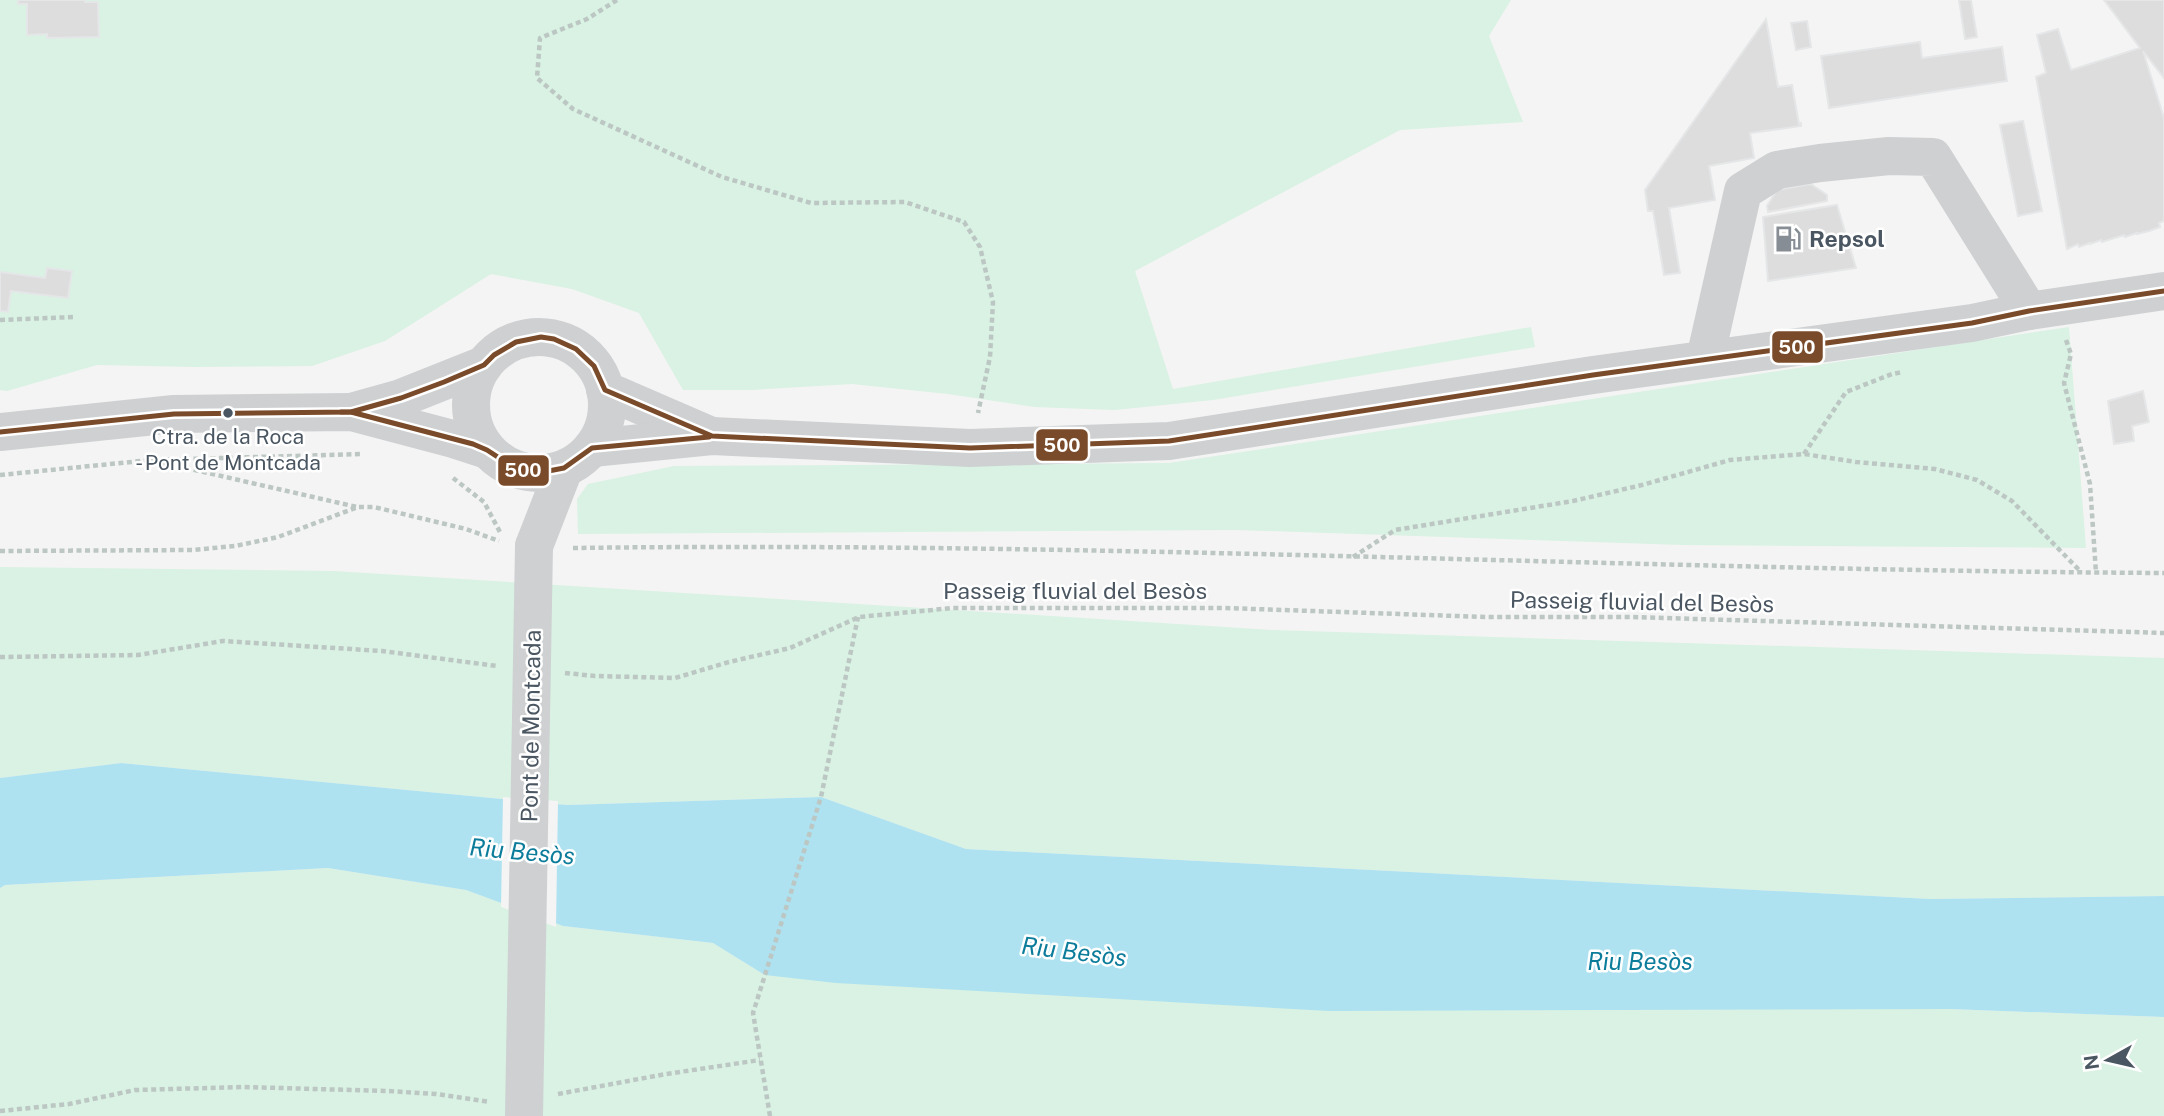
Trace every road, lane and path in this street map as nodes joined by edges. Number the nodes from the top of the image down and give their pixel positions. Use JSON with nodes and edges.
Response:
{"nodes":[{"id":1,"x":617,"y":0,"type":"edge"},
{"id":2,"x":2164,"y":291,"type":"edge"},
{"id":3,"x":2029,"y":311,"type":"junction"},
{"id":4,"x":74,"y":317,"type":"dead end"},
{"id":5,"x":0,"y":320,"type":"edge"},
{"id":6,"x":2062,"y":329,"type":"dead end"},
{"id":7,"x":1704,"y":359,"type":"junction"},
{"id":8,"x":484,"y":365,"type":"junction"},
{"id":9,"x":605,"y":390,"type":"junction"},
{"id":10,"x":351,"y":412,"type":"junction"},
{"id":11,"x":0,"y":432,"type":"edge"},
{"id":12,"x":712,"y":436,"type":"junction"},
{"id":13,"x":970,"y":448,"type":"junction"},
{"id":14,"x":375,"y":454,"type":"dead end"},
{"id":15,"x":578,"y":458,"type":"junction"},
{"id":16,"x":500,"y":459,"type":"junction"},
{"id":17,"x":150,"y":460,"type":"junction"},
{"id":18,"x":0,"y":474,"type":"edge"},
{"id":19,"x":451,"y":477,"type":"dead end"},
{"id":20,"x":358,"y":507,"type":"junction"},
{"id":21,"x":551,"y":547,"type":"junction"},
{"id":22,"x":0,"y":551,"type":"edge"},
{"id":23,"x":1353,"y":557,"type":"junction"},
{"id":24,"x":2081,"y":573,"type":"junction"},
{"id":25,"x":2096,"y":573,"type":"junction"},
{"id":26,"x":2164,"y":573,"type":"edge"},
{"id":27,"x":859,"y":617,"type":"junction"},
{"id":28,"x":2164,"y":633,"type":"edge"},
{"id":29,"x":0,"y":657,"type":"edge"},
{"id":30,"x":499,"y":666,"type":"dead end"},
{"id":31,"x":554,"y":672,"type":"dead end"},
{"id":32,"x":760,"y":1060,"type":"junction"},
{"id":33,"x":522,"y":1105,"type":"edge"},
{"id":34,"x":0,"y":1111,"type":"edge"},
{"id":35,"x":770,"y":1116,"type":"edge"}],
"edges":[{"from":1,"to":13,"type":"path"},
{"from":2,"to":3,"type":"street"},
{"from":3,"to":7,"type":"street"},
{"from":3,"to":7,"type":"street"},
{"from":4,"to":5,"type":"path"},
{"from":6,"to":25,"type":"path"},
{"from":7,"to":13,"type":"street"},
{"from":8,"to":9,"type":"street"},
{"from":8,"to":10,"type":"street"},
{"from":8,"to":16,"type":"street"},
{"from":9,"to":12,"type":"street"},
{"from":9,"to":15,"type":"street"},
{"from":10,"to":11,"type":"street"},
{"from":10,"to":16,"type":"street"},
{"from":12,"to":13,"type":"street"},
{"from":12,"to":15,"type":"street"},
{"from":14,"to":17,"type":"path"},
{"from":15,"to":16,"type":"street"},
{"from":15,"to":21,"type":"street"},
{"from":16,"to":21,"type":"street"},
{"from":17,"to":18,"type":"path"},
{"from":17,"to":20,"type":"path"},
{"from":19,"to":20,"type":"path"},
{"from":20,"to":22,"type":"path"},
{"from":21,"to":23,"type":"path"},
{"from":21,"to":33,"type":"street","name":"Pont de Montcada","bridge":true},
{"from":23,"to":24,"type":"path"},
{"from":23,"to":24,"type":"path"},
{"from":24,"to":25,"type":"path"},
{"from":25,"to":26,"type":"path"},
{"from":27,"to":28,"type":"path","name":"Passeig fluvial del Besòs"},
{"from":27,"to":31,"type":"path","name":"Passeig fluvial del Besòs"},
{"from":27,"to":32,"type":"path"},
{"from":29,"to":30,"type":"path"},
{"from":32,"to":33,"type":"path"},
{"from":32,"to":35,"type":"path"},
{"from":33,"to":34,"type":"path"}]}
